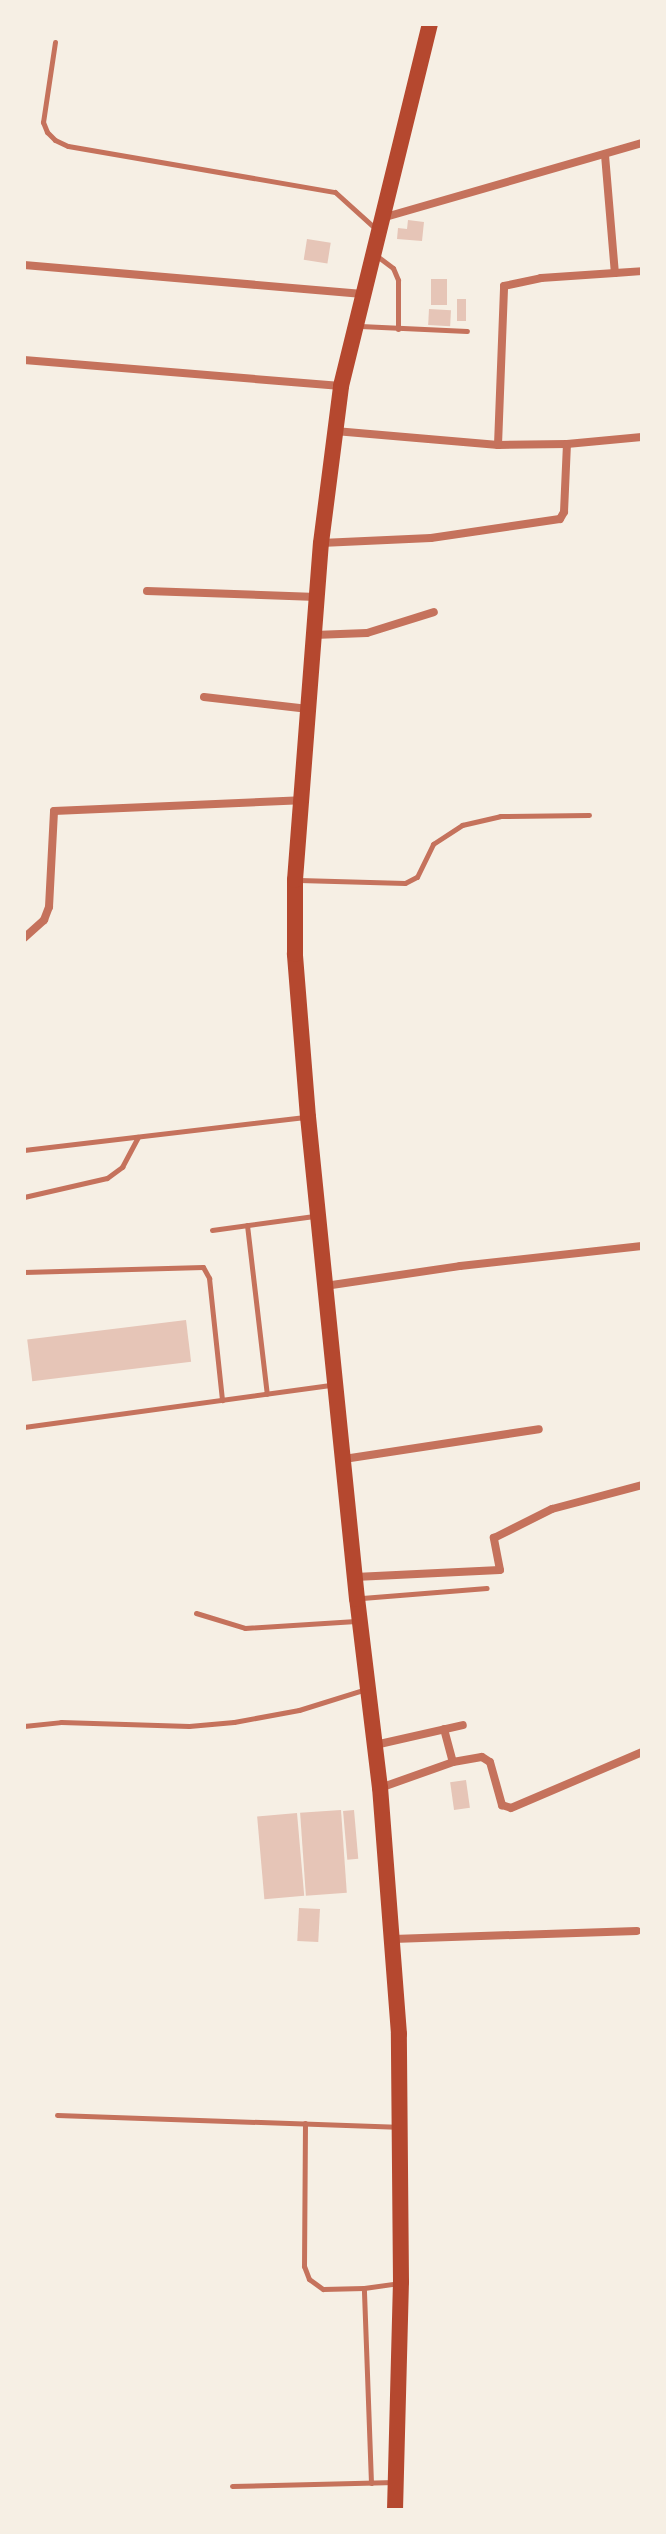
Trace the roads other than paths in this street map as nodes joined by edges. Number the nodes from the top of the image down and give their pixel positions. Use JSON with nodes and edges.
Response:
{"nodes":[{"id":1,"x":430,"y":24,"type":"edge"},
{"id":2,"x":55,"y":42,"type":"dead end"},
{"id":3,"x":642,"y":143,"type":"edge"},
{"id":4,"x":605,"y":155,"type":"junction"},
{"id":5,"x":380,"y":224,"type":"junction"},
{"id":6,"x":373,"y":254,"type":"junction"},
{"id":7,"x":24,"y":265,"type":"edge"},
{"id":8,"x":642,"y":271,"type":"edge"},
{"id":9,"x":615,"y":273,"type":"junction"},
{"id":10,"x":363,"y":294,"type":"junction"},
{"id":11,"x":355,"y":325,"type":"junction"},
{"id":12,"x":398,"y":329,"type":"junction"},
{"id":13,"x":467,"y":331,"type":"dead end"},
{"id":14,"x":24,"y":360,"type":"edge"},
{"id":15,"x":341,"y":386,"type":"junction"},
{"id":16,"x":335,"y":431,"type":"junction"},
{"id":17,"x":642,"y":437,"type":"edge"},
{"id":18,"x":567,"y":444,"type":"junction"},
{"id":19,"x":498,"y":445,"type":"junction"},
{"id":20,"x":321,"y":543,"type":"junction"},
{"id":21,"x":147,"y":591,"type":"dead end"},
{"id":22,"x":317,"y":597,"type":"junction"},
{"id":23,"x":434,"y":612,"type":"dead end"},
{"id":24,"x":314,"y":635,"type":"junction"},
{"id":25,"x":204,"y":697,"type":"dead end"},
{"id":26,"x":308,"y":709,"type":"junction"},
{"id":27,"x":301,"y":800,"type":"junction"},
{"id":28,"x":589,"y":815,"type":"dead end"},
{"id":29,"x":295,"y":880,"type":"junction"},
{"id":30,"x":24,"y":938,"type":"edge"},
{"id":31,"x":308,"y":1117,"type":"junction"},
{"id":32,"x":138,"y":1137,"type":"junction"},
{"id":33,"x":24,"y":1150,"type":"edge"},
{"id":34,"x":24,"y":1197,"type":"edge"},
{"id":35,"x":317,"y":1215,"type":"junction"},
{"id":36,"x":247,"y":1225,"type":"junction"},
{"id":37,"x":212,"y":1230,"type":"dead end"},
{"id":38,"x":642,"y":1246,"type":"edge"},
{"id":39,"x":24,"y":1272,"type":"edge"},
{"id":40,"x":324,"y":1286,"type":"junction"},
{"id":41,"x":335,"y":1385,"type":"junction"},
{"id":42,"x":267,"y":1394,"type":"junction"},
{"id":43,"x":222,"y":1400,"type":"junction"},
{"id":44,"x":24,"y":1427,"type":"edge"},
{"id":45,"x":539,"y":1429,"type":"dead end"},
{"id":46,"x":343,"y":1459,"type":"junction"},
{"id":47,"x":642,"y":1485,"type":"edge"},
{"id":48,"x":355,"y":1577,"type":"junction"},
{"id":49,"x":487,"y":1588,"type":"dead end"},
{"id":50,"x":357,"y":1599,"type":"junction"},
{"id":51,"x":196,"y":1613,"type":"dead end"},
{"id":52,"x":359,"y":1621,"type":"junction"},
{"id":53,"x":368,"y":1689,"type":"junction"},
{"id":54,"x":463,"y":1725,"type":"dead end"},
{"id":55,"x":24,"y":1726,"type":"edge"},
{"id":56,"x":444,"y":1729,"type":"junction"},
{"id":57,"x":374,"y":1745,"type":"junction"},
{"id":58,"x":642,"y":1752,"type":"edge"},
{"id":59,"x":453,"y":1762,"type":"junction"},
{"id":60,"x":380,"y":1788,"type":"junction"},
{"id":61,"x":637,"y":1931,"type":"dead end"},
{"id":62,"x":393,"y":1939,"type":"junction"},
{"id":63,"x":57,"y":2115,"type":"dead end"},
{"id":64,"x":305,"y":2123,"type":"junction"},
{"id":65,"x":402,"y":2127,"type":"junction"},
{"id":66,"x":401,"y":2282,"type":"junction"},
{"id":67,"x":364,"y":2288,"type":"junction"},
{"id":68,"x":395,"y":2482,"type":"junction"},
{"id":69,"x":371,"y":2483,"type":"junction"},
{"id":70,"x":232,"y":2486,"type":"dead end"},
{"id":71,"x":395,"y":2510,"type":"edge"}],
"edges":[{"from":1,"to":5,"type":"main road"},
{"from":2,"to":5,"type":"lane"},
{"from":3,"to":4,"type":"street"},
{"from":4,"to":5,"type":"street"},
{"from":4,"to":9,"type":"street"},
{"from":5,"to":6,"type":"main road"},
{"from":6,"to":10,"type":"main road"},
{"from":6,"to":12,"type":"lane"},
{"from":7,"to":10,"type":"street"},
{"from":8,"to":9,"type":"street"},
{"from":9,"to":19,"type":"street"},
{"from":10,"to":11,"type":"main road"},
{"from":11,"to":12,"type":"lane"},
{"from":11,"to":15,"type":"main road"},
{"from":12,"to":13,"type":"lane"},
{"from":14,"to":15,"type":"street"},
{"from":15,"to":16,"type":"main road"},
{"from":16,"to":19,"type":"street"},
{"from":16,"to":20,"type":"main road"},
{"from":17,"to":18,"type":"street"},
{"from":18,"to":19,"type":"street"},
{"from":18,"to":20,"type":"street"},
{"from":20,"to":22,"type":"main road"},
{"from":21,"to":22,"type":"street"},
{"from":22,"to":24,"type":"main road"},
{"from":23,"to":24,"type":"street"},
{"from":24,"to":26,"type":"main road"},
{"from":25,"to":26,"type":"street"},
{"from":26,"to":27,"type":"main road"},
{"from":27,"to":29,"type":"main road"},
{"from":27,"to":30,"type":"street"},
{"from":28,"to":29,"type":"lane"},
{"from":29,"to":31,"type":"main road"},
{"from":31,"to":32,"type":"lane"},
{"from":31,"to":35,"type":"main road"},
{"from":32,"to":33,"type":"lane"},
{"from":32,"to":34,"type":"lane"},
{"from":35,"to":36,"type":"lane"},
{"from":35,"to":40,"type":"main road"},
{"from":36,"to":37,"type":"lane"},
{"from":36,"to":42,"type":"lane"},
{"from":38,"to":40,"type":"street"},
{"from":39,"to":43,"type":"lane"},
{"from":40,"to":41,"type":"main road"},
{"from":41,"to":42,"type":"lane"},
{"from":41,"to":46,"type":"main road"},
{"from":42,"to":43,"type":"lane"},
{"from":43,"to":44,"type":"lane"},
{"from":45,"to":46,"type":"street"},
{"from":46,"to":48,"type":"main road"},
{"from":47,"to":48,"type":"street"},
{"from":48,"to":50,"type":"main road"},
{"from":49,"to":50,"type":"lane"},
{"from":50,"to":52,"type":"main road"},
{"from":51,"to":52,"type":"lane"},
{"from":52,"to":53,"type":"main road"},
{"from":53,"to":55,"type":"lane"},
{"from":53,"to":57,"type":"main road"},
{"from":54,"to":56,"type":"street"},
{"from":56,"to":57,"type":"street"},
{"from":56,"to":59,"type":"street"},
{"from":57,"to":60,"type":"main road"},
{"from":58,"to":59,"type":"street"},
{"from":59,"to":60,"type":"street"},
{"from":60,"to":62,"type":"main road"},
{"from":61,"to":62,"type":"street"},
{"from":62,"to":65,"type":"main road"},
{"from":63,"to":64,"type":"lane"},
{"from":64,"to":65,"type":"lane"},
{"from":64,"to":67,"type":"lane"},
{"from":65,"to":66,"type":"main road"},
{"from":66,"to":67,"type":"lane"},
{"from":66,"to":68,"type":"main road"},
{"from":67,"to":69,"type":"lane"},
{"from":68,"to":69,"type":"lane"},
{"from":68,"to":71,"type":"main road"},
{"from":69,"to":70,"type":"lane"}]}
